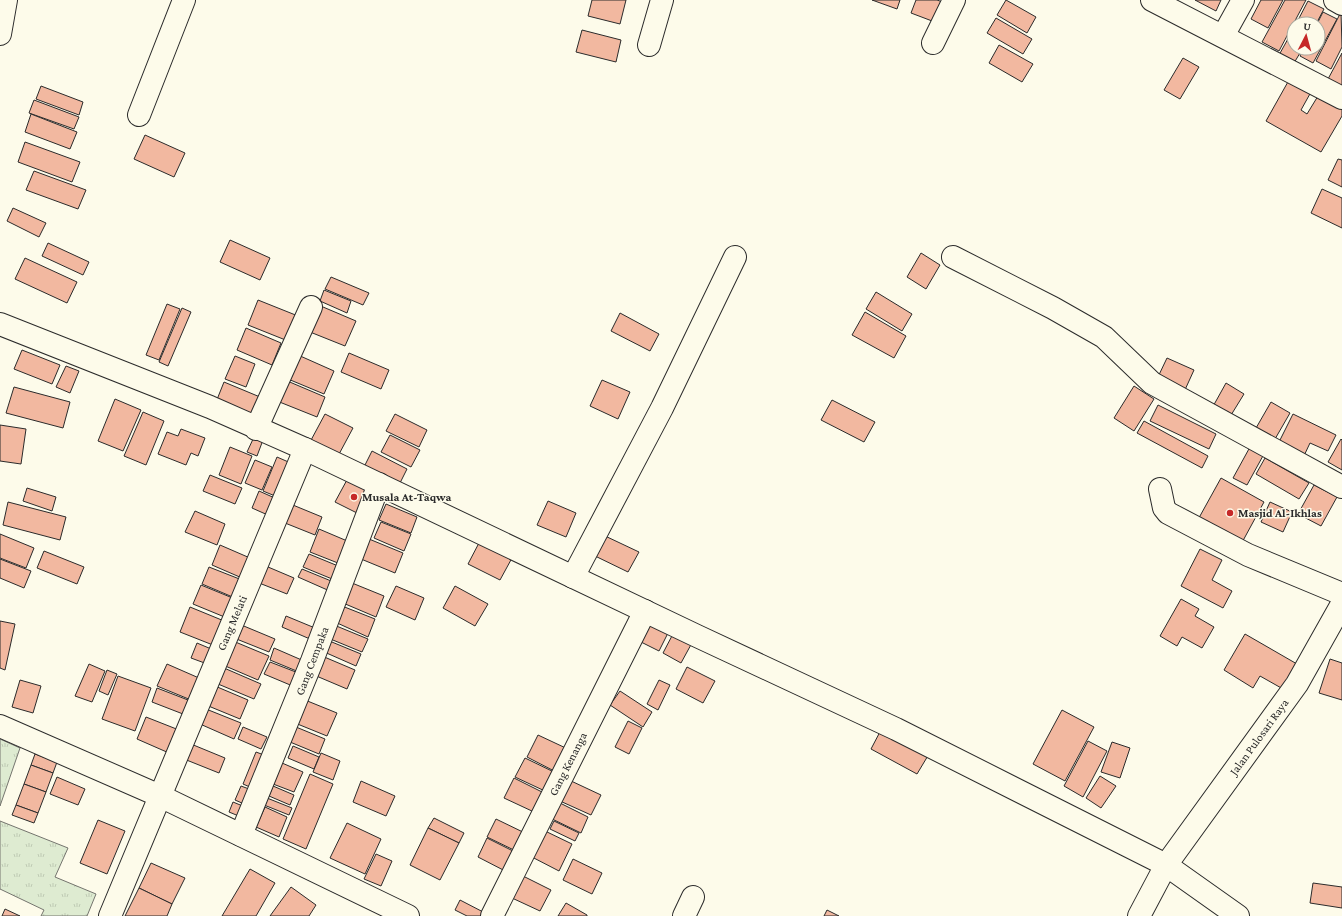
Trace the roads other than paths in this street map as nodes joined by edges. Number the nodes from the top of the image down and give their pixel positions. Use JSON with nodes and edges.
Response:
{"nodes":[{"id":1,"x":6,"y":0,"type":"edge"},
{"id":2,"x":184,"y":0,"type":"edge"},
{"id":3,"x":662,"y":0,"type":"edge"},
{"id":4,"x":954,"y":0,"type":"edge"},
{"id":5,"x":1152,"y":0,"type":"edge"},
{"id":6,"x":1243,"y":0,"type":"edge"},
{"id":7,"x":1335,"y":0,"type":"edge"},
{"id":8,"x":1342,"y":4,"type":"edge"},
{"id":9,"x":0,"y":34,"type":"edge"},
{"id":10,"x":1223,"y":36,"type":"junction"},
{"id":11,"x":933,"y":43,"type":"dead end"},
{"id":12,"x":650,"y":45,"type":"dead end"},
{"id":13,"x":1342,"y":98,"type":"edge"},
{"id":14,"x":139,"y":116,"type":"dead end"},
{"id":15,"x":735,"y":257,"type":"dead end"},
{"id":16,"x":953,"y":257,"type":"dead end"},
{"id":17,"x":311,"y":307,"type":"dead end"},
{"id":18,"x":0,"y":324,"type":"edge"},
{"id":19,"x":256,"y":429,"type":"junction"},
{"id":20,"x":305,"y":449,"type":"junction"},
{"id":21,"x":379,"y":484,"type":"junction"},
{"id":22,"x":1342,"y":487,"type":"edge"},
{"id":23,"x":1160,"y":489,"type":"dead end"},
{"id":24,"x":573,"y":577,"type":"junction"},
{"id":25,"x":1342,"y":594,"type":"edge"},
{"id":26,"x":1342,"y":604,"type":"edge"},
{"id":27,"x":645,"y":611,"type":"junction"},
{"id":28,"x":1336,"y":627,"type":"edge"},
{"id":29,"x":0,"y":726,"type":"edge"},
{"id":30,"x":160,"y":796,"type":"junction"},
{"id":31,"x":241,"y":835,"type":"junction"},
{"id":32,"x":1166,"y":865,"type":"junction"},
{"id":33,"x":110,"y":916,"type":"edge"},
{"id":34,"x":408,"y":916,"type":"edge"},
{"id":35,"x":492,"y":916,"type":"edge"},
{"id":36,"x":1139,"y":916,"type":"edge"},
{"id":37,"x":1238,"y":916,"type":"edge"}],
"edges":[{"from":1,"to":9,"type":"street"},
{"from":2,"to":14,"type":"street"},
{"from":3,"to":12,"type":"street"},
{"from":4,"to":11,"type":"street"},
{"from":5,"to":10,"type":"street"},
{"from":6,"to":10,"type":"street"},
{"from":7,"to":8,"type":"street"},
{"from":10,"to":13,"type":"street"},
{"from":15,"to":24,"type":"street"},
{"from":16,"to":22,"type":"street"},
{"from":17,"to":19,"type":"street"},
{"from":18,"to":19,"type":"street"},
{"from":19,"to":20,"type":"street"},
{"from":20,"to":21,"type":"street"},
{"from":20,"to":30,"type":"street","name":"Gang Melati"},
{"from":21,"to":24,"type":"street"},
{"from":21,"to":31,"type":"street","name":"Gang Cempaka"},
{"from":23,"to":25,"type":"street"},
{"from":24,"to":27,"type":"street"},
{"from":26,"to":28,"type":"street","name":"Jalan Pulosari Raya"},
{"from":27,"to":32,"type":"street"},
{"from":27,"to":35,"type":"street","name":"Gang Kenanga"},
{"from":28,"to":32,"type":"street","name":"Jalan Pulosari Raya"},
{"from":29,"to":30,"type":"street"},
{"from":30,"to":31,"type":"street"},
{"from":30,"to":33,"type":"street","name":"Gang Melati"},
{"from":31,"to":34,"type":"street"},
{"from":32,"to":36,"type":"street","name":"Jalan Pulosari Raya"},
{"from":32,"to":37,"type":"street"}]}
